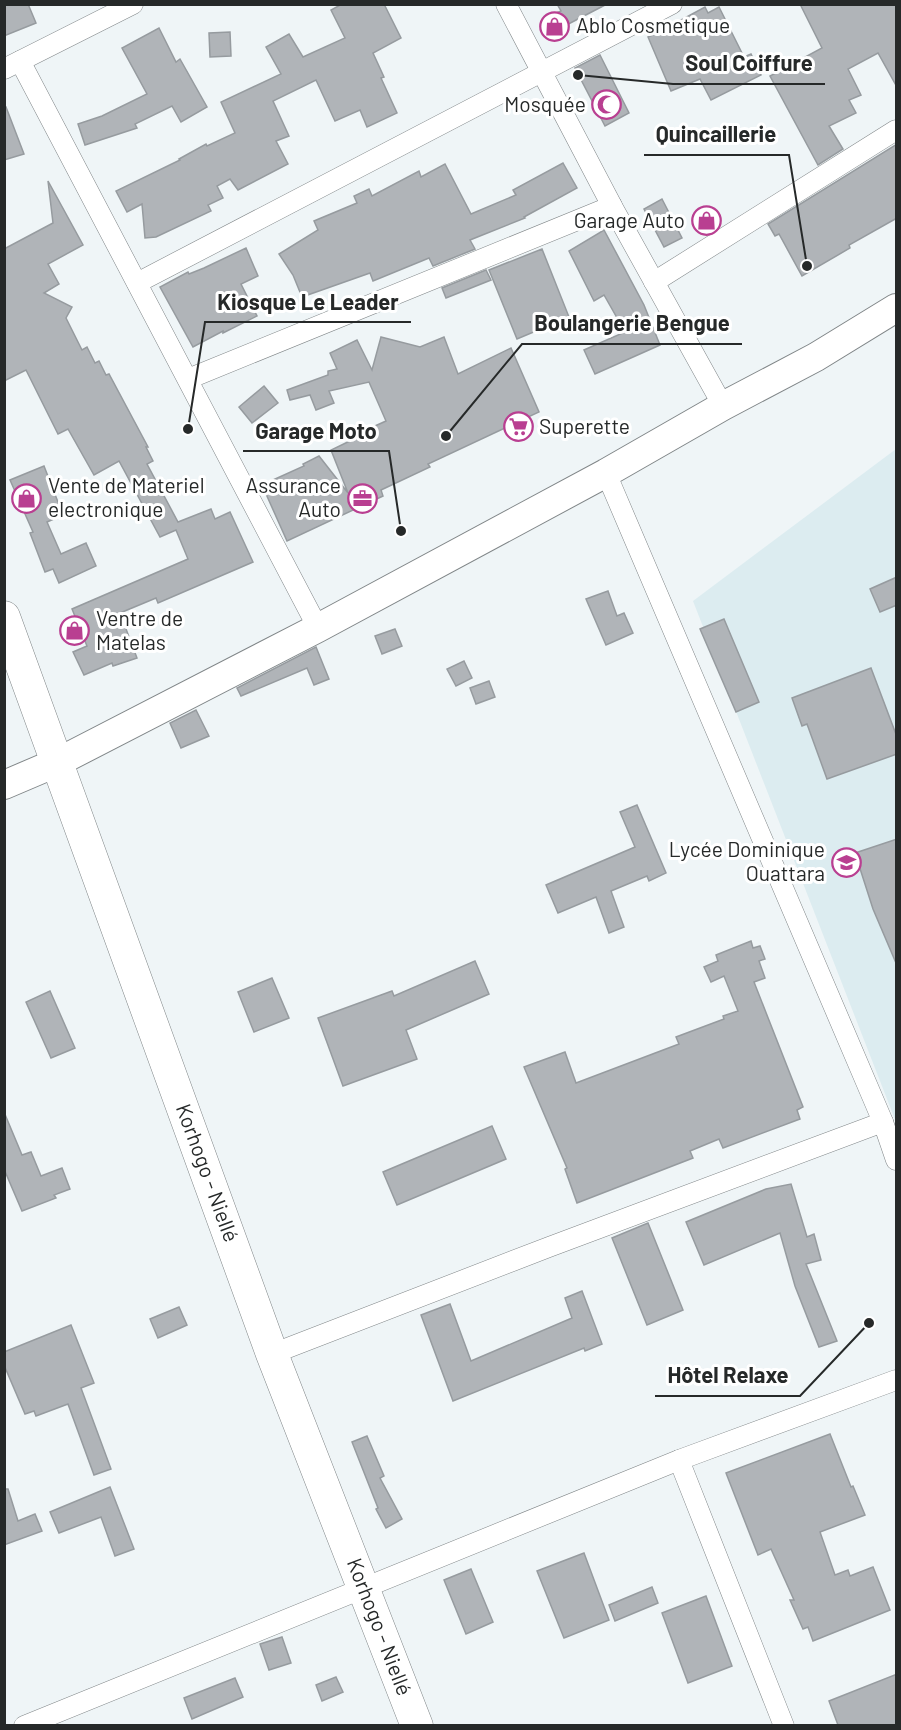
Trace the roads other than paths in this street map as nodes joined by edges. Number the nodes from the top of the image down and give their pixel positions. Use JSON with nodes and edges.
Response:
{"nodes":[{"id":1,"x":133,"y":4,"type":"edge"},
{"id":2,"x":506,"y":4,"type":"edge"},
{"id":3,"x":672,"y":4,"type":"edge"},
{"id":4,"x":12,"y":65,"type":"edge"},
{"id":5,"x":541,"y":72,"type":"junction"},
{"id":6,"x":897,"y":130,"type":"edge"},
{"id":7,"x":612,"y":206,"type":"junction"},
{"id":8,"x":654,"y":282,"type":"junction"},
{"id":9,"x":137,"y":283,"type":"junction"},
{"id":10,"x":897,"y":308,"type":"edge"},
{"id":11,"x":188,"y":379,"type":"junction"},
{"id":12,"x":723,"y":406,"type":"junction"},
{"id":13,"x":606,"y":473,"type":"junction"},
{"id":14,"x":4,"y":617,"type":"edge"},
{"id":15,"x":318,"y":628,"type":"junction"},
{"id":16,"x":57,"y":762,"type":"junction"},
{"id":17,"x":4,"y":785,"type":"edge"},
{"id":18,"x":883,"y":1122,"type":"junction"},
{"id":19,"x":897,"y":1160,"type":"edge"},
{"id":20,"x":272,"y":1354,"type":"junction"},
{"id":21,"x":897,"y":1380,"type":"edge"},
{"id":22,"x":679,"y":1460,"type":"junction"},
{"id":23,"x":363,"y":1587,"type":"junction"},
{"id":24,"x":48,"y":1721,"type":"edge"},
{"id":25,"x":24,"y":1725,"type":"edge"},
{"id":26,"x":417,"y":1725,"type":"edge"},
{"id":27,"x":784,"y":1725,"type":"edge"}],
"edges":[{"from":1,"to":4,"type":"street"},
{"from":2,"to":5,"type":"street"},
{"from":3,"to":5,"type":"street"},
{"from":4,"to":9,"type":"street"},
{"from":5,"to":7,"type":"street"},
{"from":5,"to":9,"type":"street"},
{"from":6,"to":8,"type":"street"},
{"from":7,"to":8,"type":"street"},
{"from":7,"to":11,"type":"street"},
{"from":8,"to":12,"type":"street"},
{"from":9,"to":11,"type":"street"},
{"from":10,"to":12,"type":"street"},
{"from":11,"to":15,"type":"street"},
{"from":12,"to":13,"type":"street"},
{"from":13,"to":15,"type":"street"},
{"from":13,"to":18,"type":"street"},
{"from":14,"to":16,"type":"main road","name":"Korhogo - Niellé"},
{"from":15,"to":16,"type":"street"},
{"from":16,"to":17,"type":"street"},
{"from":16,"to":20,"type":"main road","name":"Korhogo - Niellé"},
{"from":18,"to":19,"type":"street"},
{"from":18,"to":20,"type":"street"},
{"from":20,"to":23,"type":"main road","name":"Korhogo - Niellé"},
{"from":21,"to":22,"type":"street"},
{"from":22,"to":23,"type":"street"},
{"from":22,"to":27,"type":"street"},
{"from":23,"to":24,"type":"street"},
{"from":23,"to":26,"type":"main road","name":"Korhogo - Niellé"},
{"from":24,"to":25,"type":"street"}]}
